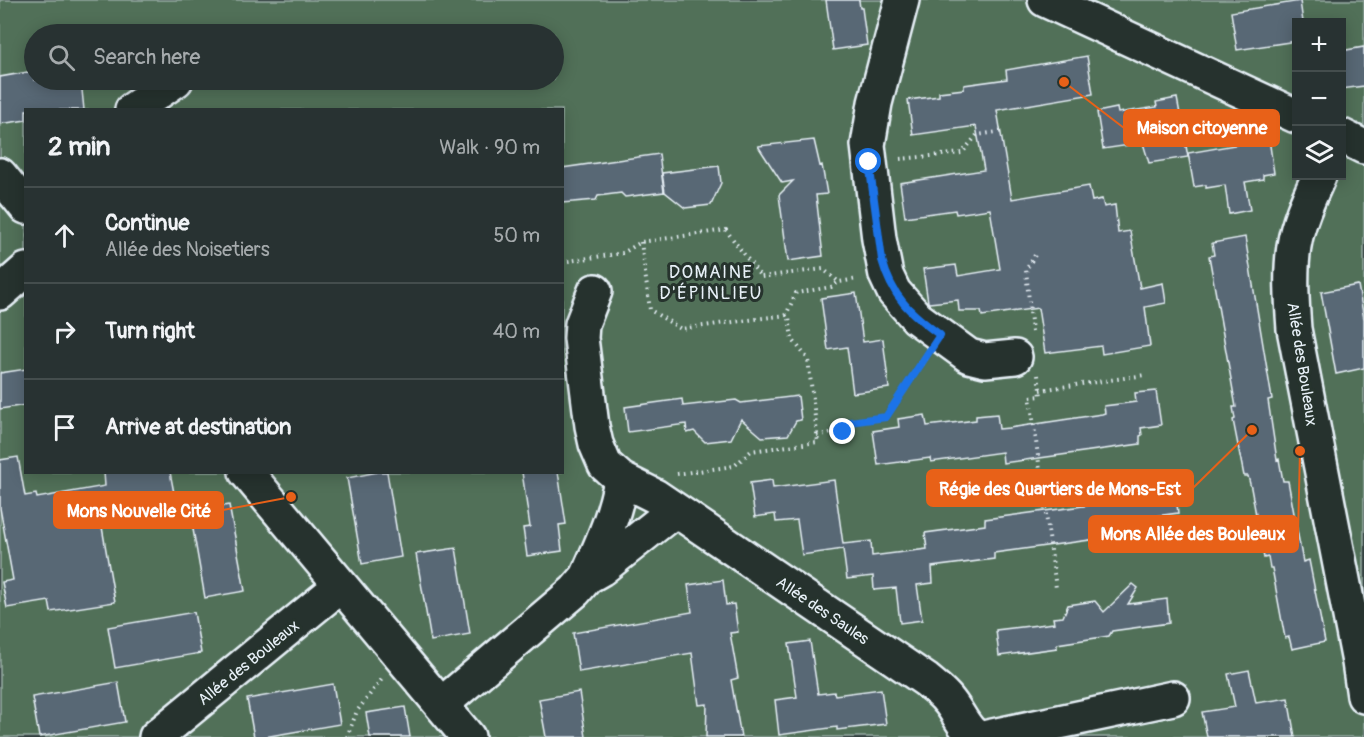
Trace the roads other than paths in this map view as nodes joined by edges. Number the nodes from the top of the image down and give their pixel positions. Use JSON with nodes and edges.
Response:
{"nodes":[{"id":1,"x":902,"y":0,"type":"edge"},
{"id":2,"x":1044,"y":0,"type":"edge"},
{"id":3,"x":161,"y":90,"type":"edge"},
{"id":4,"x":135,"y":108,"type":"edge"},
{"id":5,"x":1292,"y":114,"type":"edge"},
{"id":6,"x":1346,"y":138,"type":"edge"},
{"id":7,"x":1364,"y":147,"type":"edge"},
{"id":8,"x":1317,"y":180,"type":"edge"},
{"id":9,"x":24,"y":272,"type":"edge"},
{"id":10,"x":595,"y":291,"type":"dead end"},
{"id":11,"x":0,"y":292,"type":"edge"},
{"id":12,"x":1028,"y":354,"type":"road end"},
{"id":13,"x":248,"y":474,"type":"edge"},
{"id":14,"x":621,"y":479,"type":"junction"},
{"id":15,"x":665,"y":503,"type":"junction"},
{"id":16,"x":587,"y":577,"type":"junction"},
{"id":17,"x":340,"y":586,"type":"junction"},
{"id":18,"x":1364,"y":696,"type":"edge"},
{"id":19,"x":1173,"y":698,"type":"dead end"},
{"id":20,"x":442,"y":704,"type":"junction"},
{"id":21,"x":156,"y":737,"type":"edge"},
{"id":22,"x":468,"y":737,"type":"edge"},
{"id":23,"x":978,"y":737,"type":"edge"},
{"id":24,"x":988,"y":737,"type":"edge"}],
"edges":[{"from":1,"to":12,"type":"street"},
{"from":2,"to":5,"type":"street"},
{"from":3,"to":4,"type":"street"},
{"from":6,"to":7,"type":"street"},
{"from":8,"to":18,"type":"street","name":"Allée des Bouleaux"},
{"from":9,"to":11,"type":"street"},
{"from":10,"to":14,"type":"street"},
{"from":13,"to":17,"type":"street"},
{"from":14,"to":15,"type":"street","name":"Allée des Saules"},
{"from":14,"to":16,"type":"street"},
{"from":15,"to":16,"type":"street"},
{"from":15,"to":23,"type":"street","name":"Allée des Saules"},
{"from":16,"to":20,"type":"street"},
{"from":17,"to":20,"type":"street"},
{"from":17,"to":21,"type":"street","name":"Allée des Bouleaux"},
{"from":19,"to":24,"type":"street"},
{"from":20,"to":22,"type":"street"}]}
